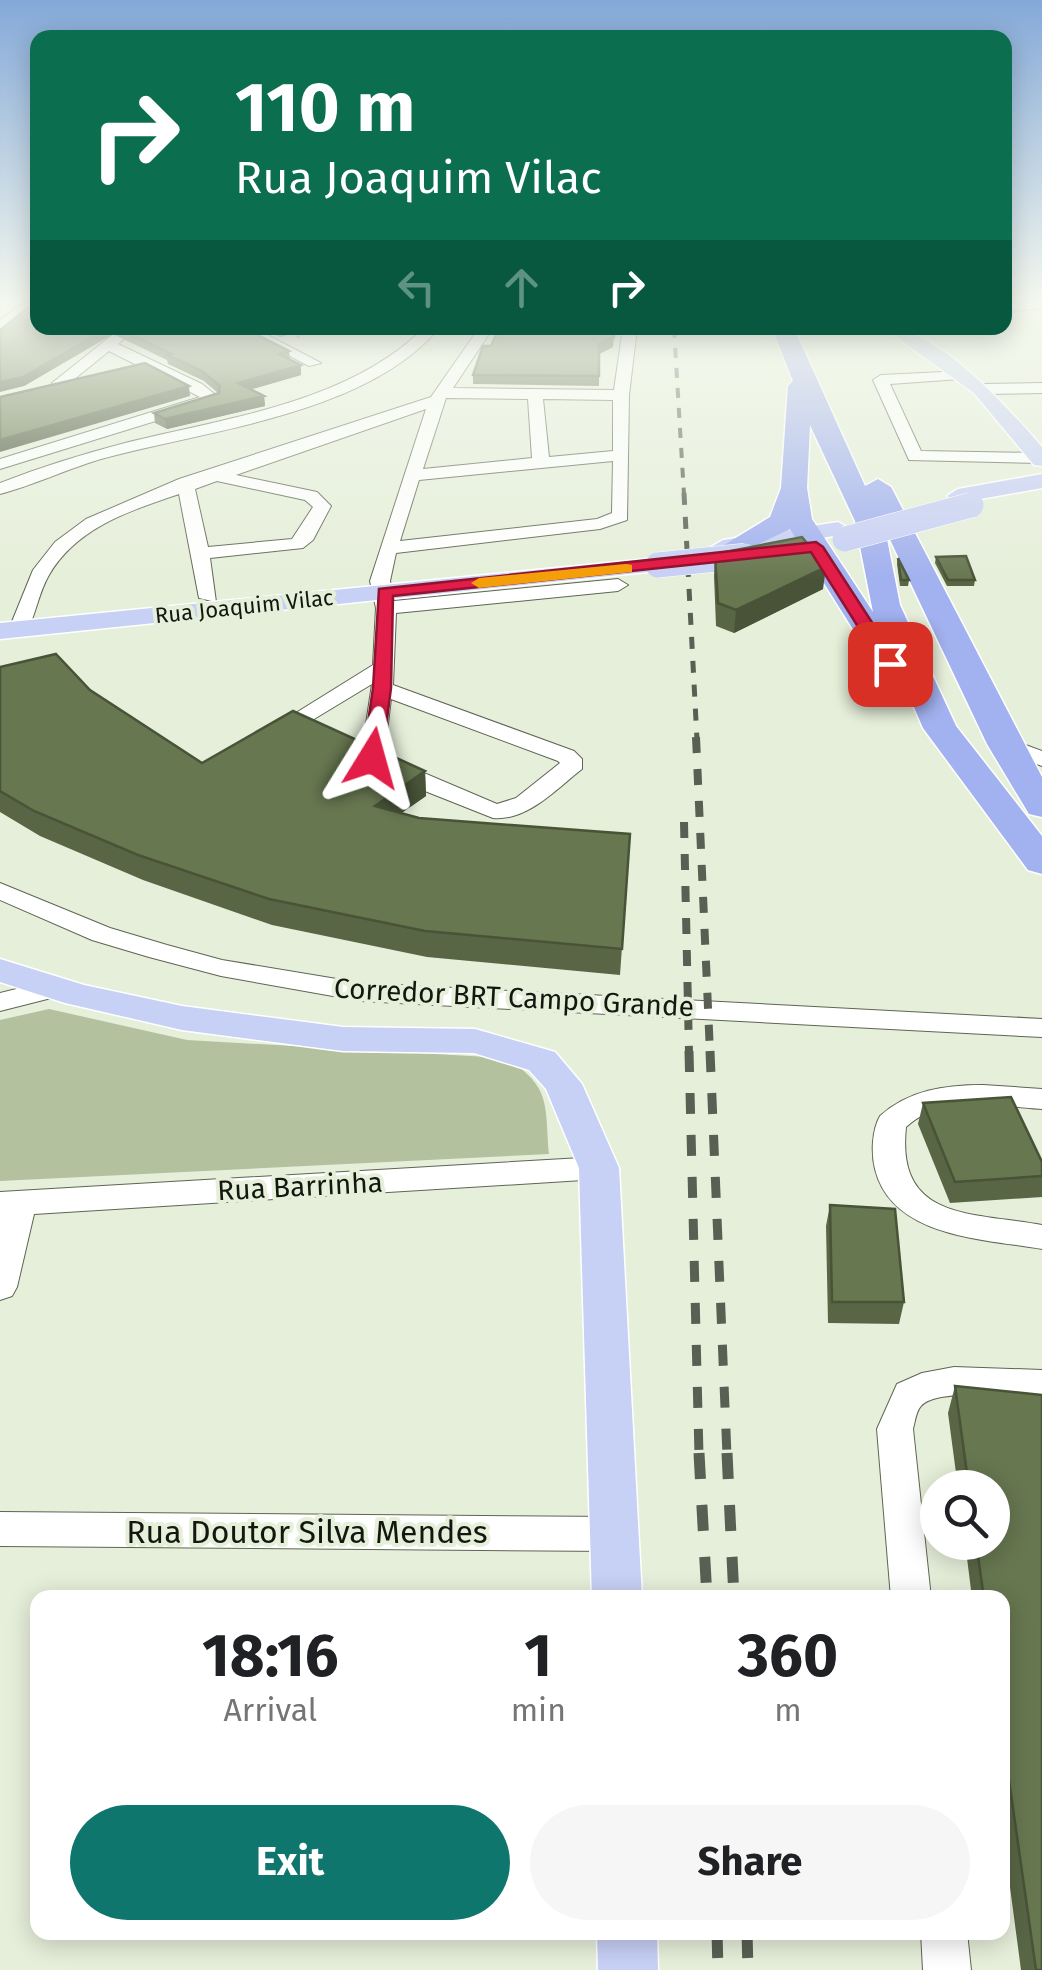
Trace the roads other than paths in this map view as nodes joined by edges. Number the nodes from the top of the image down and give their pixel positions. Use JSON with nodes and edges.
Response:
{"nodes":[{"id":1,"x":535,"y":394,"type":"edge"},
{"id":2,"x":207,"y":395,"type":"edge"},
{"id":3,"x":317,"y":395,"type":"edge"},
{"id":4,"x":505,"y":395,"type":"edge"},
{"id":5,"x":616,"y":395,"type":"edge"},
{"id":6,"x":622,"y":395,"type":"joint"},
{"id":7,"x":798,"y":395,"type":"edge"},
{"id":8,"x":812,"y":395,"type":"edge"},
{"id":9,"x":835,"y":395,"type":"edge"},
{"id":10,"x":888,"y":395,"type":"edge"},
{"id":11,"x":985,"y":395,"type":"edge"},
{"id":12,"x":440,"y":397,"type":"junction"},
{"id":13,"x":383,"y":416,"type":"junction"},
{"id":14,"x":431,"y":426,"type":"junction"},
{"id":15,"x":622,"y":454,"type":"junction"},
{"id":16,"x":541,"y":462,"type":"junction"},
{"id":17,"x":0,"y":464,"type":"edge"},
{"id":18,"x":1041,"y":466,"type":"edge"},
{"id":19,"x":211,"y":475,"type":"junction"},
{"id":20,"x":413,"y":476,"type":"junction"},
{"id":21,"x":185,"y":483,"type":"junction"},
{"id":22,"x":794,"y":488,"type":"junction"},
{"id":23,"x":0,"y":489,"type":"edge"},
{"id":24,"x":1042,"y":491,"type":"edge"},
{"id":25,"x":964,"y":501,"type":"junction"},
{"id":26,"x":827,"y":538,"type":"junction"},
{"id":27,"x":388,"y":548,"type":"junction"},
{"id":28,"x":735,"y":549,"type":"junction"},
{"id":29,"x":200,"y":553,"type":"junction"},
{"id":30,"x":618,"y":585,"type":"dead end"},
{"id":31,"x":384,"y":594,"type":"junction"},
{"id":32,"x":209,"y":598,"type":"junction"},
{"id":33,"x":10,"y":624,"type":"edge"},
{"id":34,"x":383,"y":678,"type":"junction"},
{"id":35,"x":940,"y":728,"type":"junction"},
{"id":36,"x":258,"y":743,"type":"edge"},
{"id":37,"x":1004,"y":744,"type":"junction"},
{"id":38,"x":1042,"y":759,"type":"edge"},
{"id":39,"x":1042,"y":806,"type":"edge"},
{"id":40,"x":1042,"y":862,"type":"edge"},
{"id":41,"x":0,"y":891,"type":"edge"},
{"id":42,"x":0,"y":970,"type":"edge"},
{"id":43,"x":57,"y":988,"type":"junction"},
{"id":44,"x":0,"y":1002,"type":"edge"},
{"id":45,"x":1042,"y":1028,"type":"edge"},
{"id":46,"x":1042,"y":1099,"type":"edge"},
{"id":47,"x":600,"y":1168,"type":"junction"},
{"id":48,"x":11,"y":1203,"type":"edge"},
{"id":49,"x":1042,"y":1236,"type":"edge"},
{"id":50,"x":0,"y":1286,"type":"edge"},
{"id":51,"x":1042,"y":1384,"type":"edge"},
{"id":52,"x":0,"y":1529,"type":"edge"},
{"id":53,"x":615,"y":1534,"type":"junction"},
{"id":54,"x":617,"y":1590,"type":"edge"},
{"id":55,"x":911,"y":1590,"type":"edge"},
{"id":56,"x":627,"y":1940,"type":"edge"},
{"id":57,"x":945,"y":1940,"type":"edge"},
{"id":58,"x":628,"y":1970,"type":"edge"},
{"id":59,"x":947,"y":1970,"type":"edge"}],
"edges":[{"from":1,"to":16,"type":"street"},
{"from":2,"to":17,"type":"street"},
{"from":3,"to":23,"type":"street"},
{"from":4,"to":12,"type":"street"},
{"from":5,"to":6,"type":"street"},
{"from":6,"to":15,"type":"street"},
{"from":7,"to":22,"type":"highway"},
{"from":8,"to":35,"type":"highway"},
{"from":9,"to":37,"type":"highway"},
{"from":10,"to":18,"type":"street"},
{"from":11,"to":18,"type":"main road"},
{"from":12,"to":13,"type":"street"},
{"from":12,"to":14,"type":"street"},
{"from":13,"to":14,"type":"street"},
{"from":13,"to":19,"type":"street"},
{"from":14,"to":20,"type":"street"},
{"from":15,"to":16,"type":"street"},
{"from":15,"to":27,"type":"street"},
{"from":16,"to":20,"type":"street"},
{"from":18,"to":25,"type":"main road"},
{"from":19,"to":21,"type":"street"},
{"from":19,"to":29,"type":"street"},
{"from":20,"to":27,"type":"street"},
{"from":21,"to":29,"type":"street"},
{"from":21,"to":33,"type":"street"},
{"from":22,"to":26,"type":"highway"},
{"from":22,"to":28,"type":"highway"},
{"from":24,"to":25,"type":"main road"},
{"from":25,"to":26,"type":"main road","name":"Rua Joaquim Vilac","bridge":true},
{"from":26,"to":28,"type":"main road","name":"Rua Joaquim Vilac"},
{"from":26,"to":35,"type":"highway"},
{"from":27,"to":31,"type":"street"},
{"from":28,"to":31,"type":"main road","name":"Rua Joaquim Vilac","bridge":true},
{"from":29,"to":32,"type":"street"},
{"from":30,"to":31,"type":"street"},
{"from":31,"to":32,"type":"main road","name":"Rua Joaquim Vilac"},
{"from":31,"to":33,"type":"main road","name":"Rua Joaquim Vilac"},
{"from":31,"to":34,"type":"street"},
{"from":32,"to":33,"type":"main road","name":"Rua Joaquim Vilac"},
{"from":34,"to":34,"type":"street"},
{"from":34,"to":36,"type":"street"},
{"from":35,"to":40,"type":"highway"},
{"from":37,"to":38,"type":"street"},
{"from":37,"to":39,"type":"highway"},
{"from":41,"to":45,"type":"street","name":"Corredor BRT Campo Grande"},
{"from":42,"to":43,"type":"main road"},
{"from":43,"to":44,"type":"street"},
{"from":43,"to":47,"type":"main road"},
{"from":46,"to":49,"type":"street"},
{"from":47,"to":48,"type":"street","name":"Rua Barrinha"},
{"from":47,"to":53,"type":"main road"},
{"from":48,"to":50,"type":"street"},
{"from":51,"to":55,"type":"street"},
{"from":52,"to":53,"type":"street","name":"Rua Doutor Silva Mendes"},
{"from":53,"to":54,"type":"main road"},
{"from":56,"to":58,"type":"main road"},
{"from":57,"to":59,"type":"street"}]}
